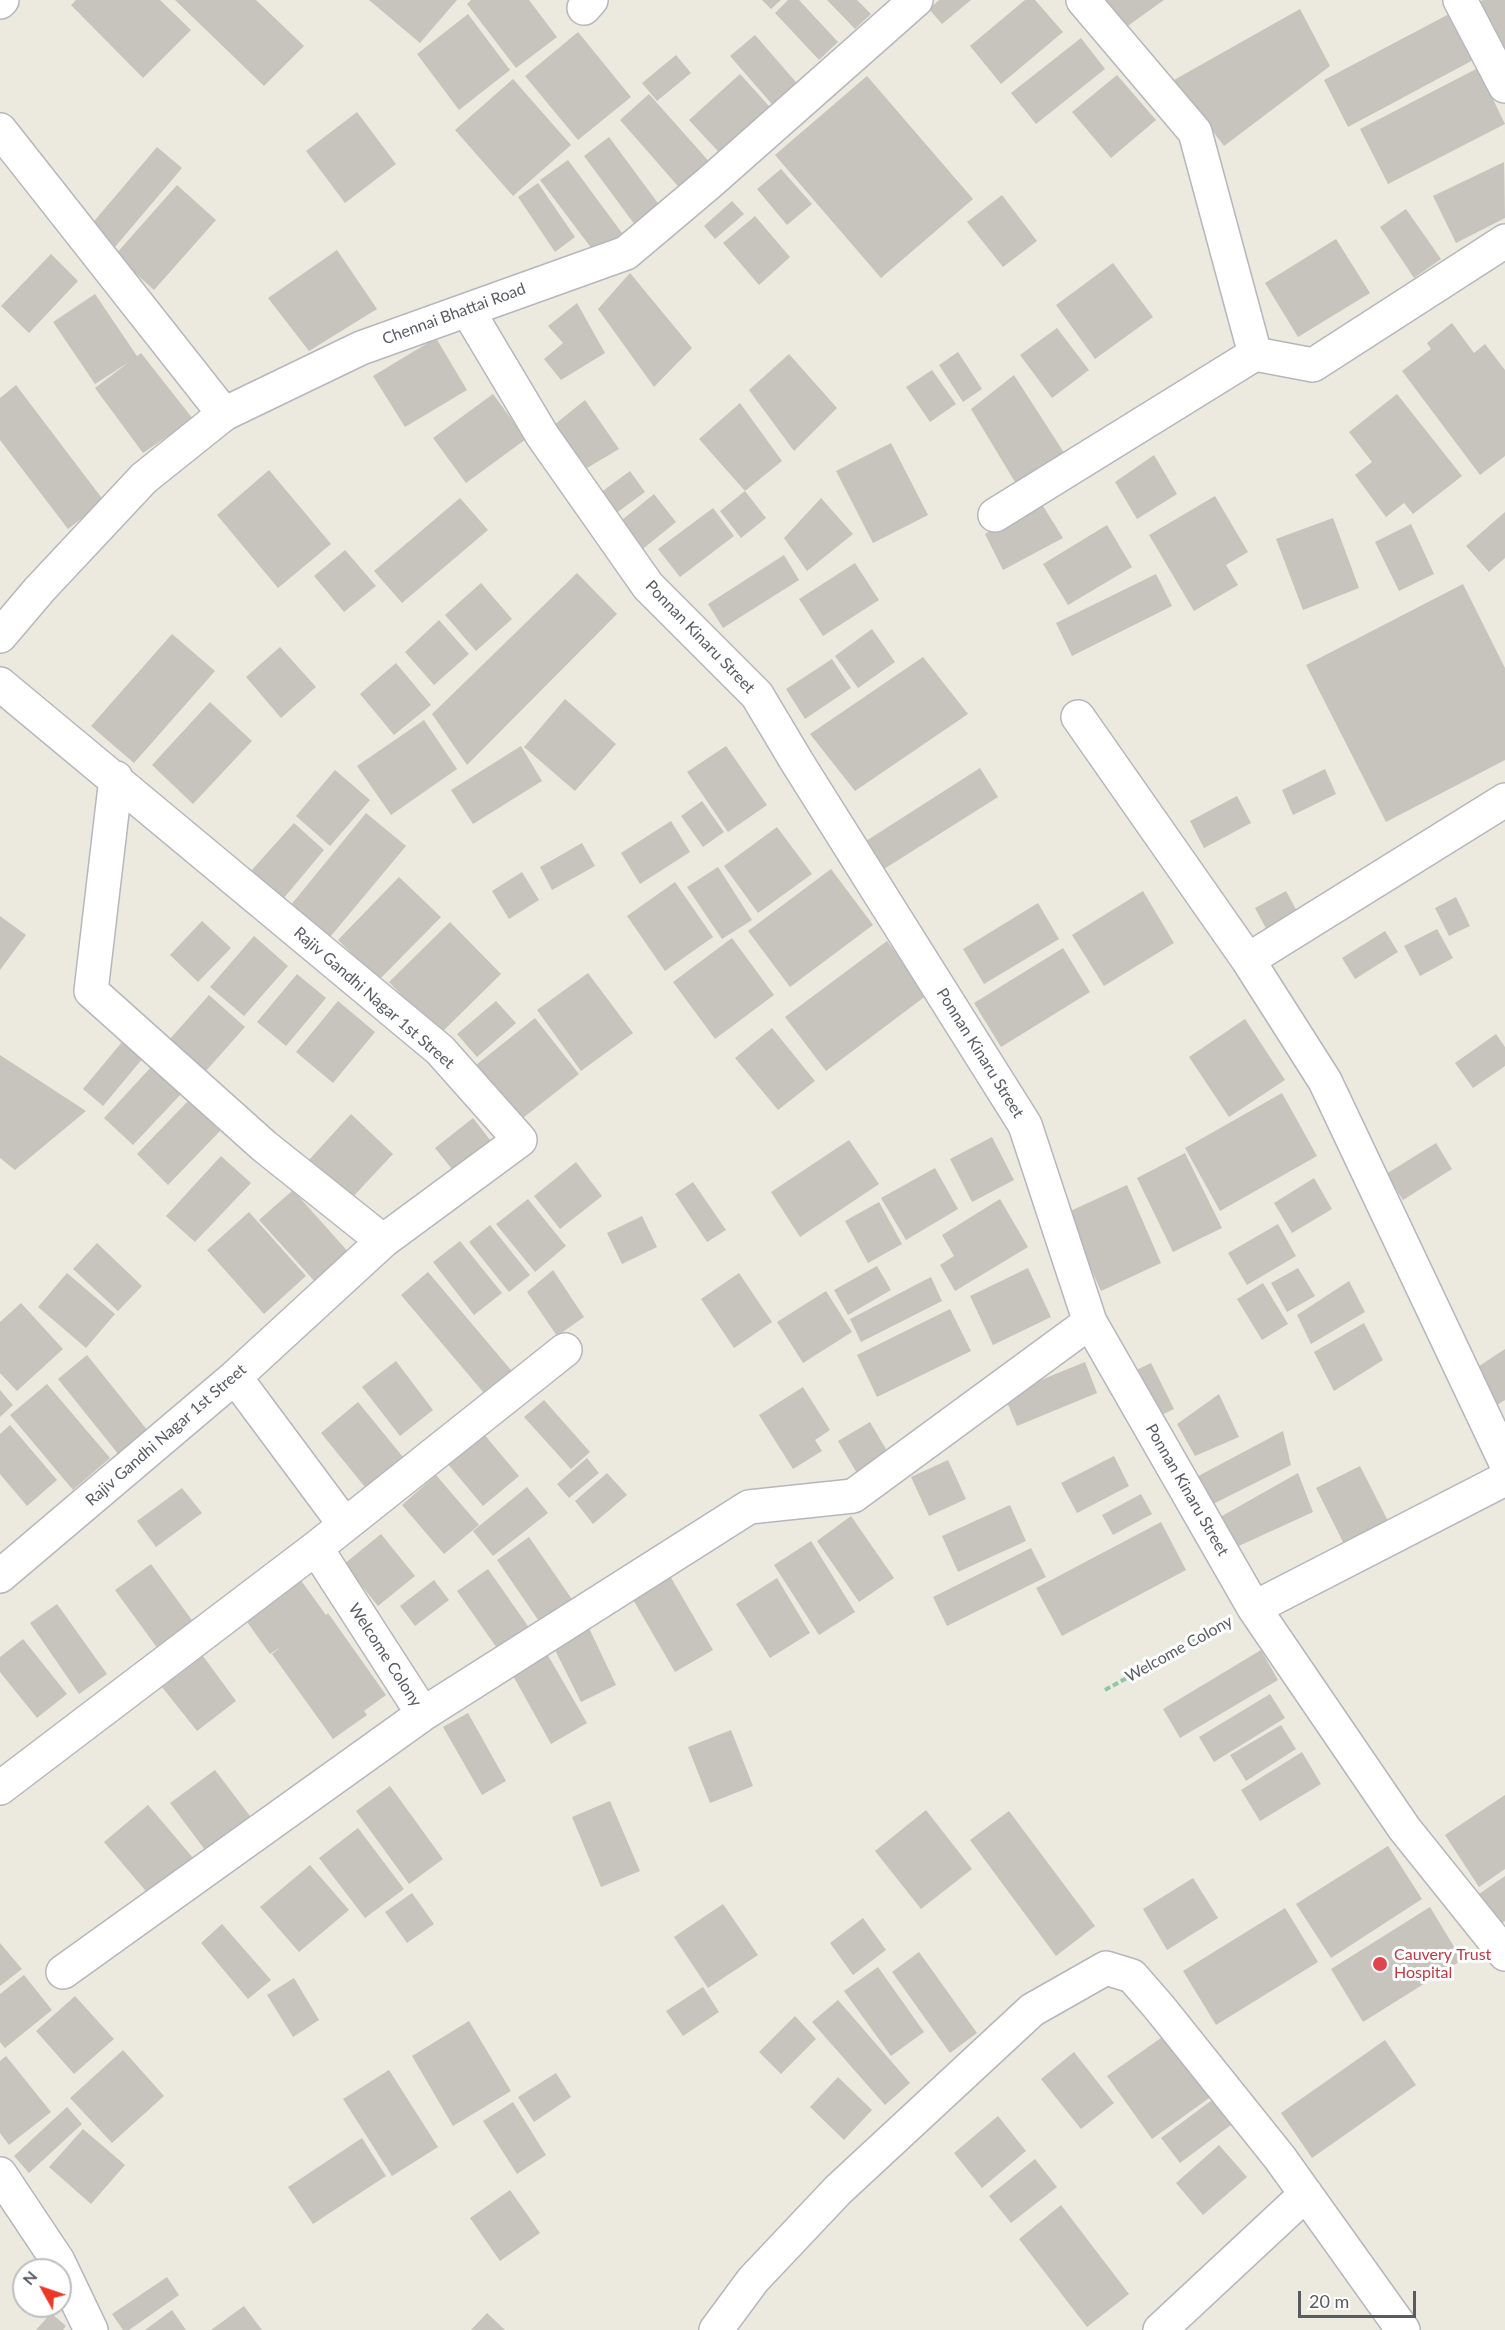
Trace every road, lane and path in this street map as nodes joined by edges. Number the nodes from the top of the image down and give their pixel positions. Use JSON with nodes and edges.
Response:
{"nodes":[{"id":1,"x":916,"y":0,"type":"edge"},
{"id":2,"x":1083,"y":0,"type":"edge"},
{"id":3,"x":1460,"y":0,"type":"edge"},
{"id":4,"x":1505,"y":86,"type":"edge"},
{"id":5,"x":0,"y":130,"type":"edge"},
{"id":6,"x":1505,"y":241,"type":"edge"},
{"id":7,"x":468,"y":311,"type":"junction"},
{"id":8,"x":1255,"y":354,"type":"junction"},
{"id":9,"x":224,"y":414,"type":"junction"},
{"id":10,"x":995,"y":515,"type":"dead end"},
{"id":11,"x":0,"y":636,"type":"edge"},
{"id":12,"x":0,"y":684,"type":"edge"},
{"id":13,"x":1078,"y":717,"type":"dead end"},
{"id":14,"x":116,"y":778,"type":"junction"},
{"id":15,"x":1505,"y":800,"type":"edge"},
{"id":16,"x":1248,"y":960,"type":"junction"},
{"id":17,"x":383,"y":1241,"type":"junction"},
{"id":18,"x":1090,"y":1322,"type":"junction"},
{"id":19,"x":565,"y":1350,"type":"dead end"},
{"id":20,"x":235,"y":1377,"type":"junction"},
{"id":21,"x":1505,"y":1461,"type":"edge"},
{"id":22,"x":1505,"y":1479,"type":"edge"},
{"id":23,"x":345,"y":1525,"type":"junction"},
{"id":24,"x":316,"y":1548,"type":"junction"},
{"id":25,"x":0,"y":1576,"type":"edge"},
{"id":26,"x":1254,"y":1608,"type":"junction"},
{"id":27,"x":1105,"y":1690,"type":"dead end"},
{"id":28,"x":423,"y":1714,"type":"junction"},
{"id":29,"x":0,"y":1788,"type":"edge"},
{"id":30,"x":1505,"y":1954,"type":"edge"},
{"id":31,"x":63,"y":1972,"type":"dead end"},
{"id":32,"x":0,"y":2174,"type":"edge"},
{"id":33,"x":1306,"y":2194,"type":"junction"},
{"id":34,"x":91,"y":2330,"type":"edge"},
{"id":35,"x":716,"y":2330,"type":"edge"},
{"id":36,"x":1160,"y":2330,"type":"edge"},
{"id":37,"x":1403,"y":2330,"type":"edge"}],
"edges":[{"from":1,"to":7,"type":"street","name":"Chennai Bhattai Road"},
{"from":2,"to":8,"type":"street"},
{"from":3,"to":4,"type":"street"},
{"from":5,"to":9,"type":"street"},
{"from":6,"to":8,"type":"street"},
{"from":7,"to":9,"type":"street","name":"Chennai Bhattai Road"},
{"from":7,"to":18,"type":"street","name":"Ponnan Kinaru Street"},
{"from":8,"to":10,"type":"street"},
{"from":9,"to":11,"type":"street","name":"Chennai Bhattai Road"},
{"from":12,"to":14,"type":"street","name":"Rajiv Gandhi Nagar 1st Street"},
{"from":13,"to":16,"type":"street"},
{"from":14,"to":17,"type":"street"},
{"from":14,"to":17,"type":"street","name":"Rajiv Gandhi Nagar 1st Street"},
{"from":15,"to":16,"type":"street"},
{"from":16,"to":21,"type":"street"},
{"from":17,"to":20,"type":"street","name":"Rajiv Gandhi Nagar 1st Street"},
{"from":18,"to":26,"type":"street","name":"Ponnan Kinaru Street"},
{"from":18,"to":28,"type":"street","name":"Welcome Colony"},
{"from":19,"to":23,"type":"street"},
{"from":20,"to":23,"type":"street"},
{"from":20,"to":25,"type":"street","name":"Rajiv Gandhi Nagar 1st Street"},
{"from":22,"to":26,"type":"street"},
{"from":23,"to":24,"type":"street"},
{"from":24,"to":28,"type":"street","name":"Welcome Colony"},
{"from":24,"to":29,"type":"street"},
{"from":26,"to":27,"type":"path","name":"Welcome Colony"},
{"from":26,"to":30,"type":"street","name":"Ponnan Kinaru Street"},
{"from":28,"to":31,"type":"street"},
{"from":32,"to":34,"type":"street"},
{"from":33,"to":35,"type":"street"},
{"from":33,"to":36,"type":"street"},
{"from":33,"to":37,"type":"street"}]}
